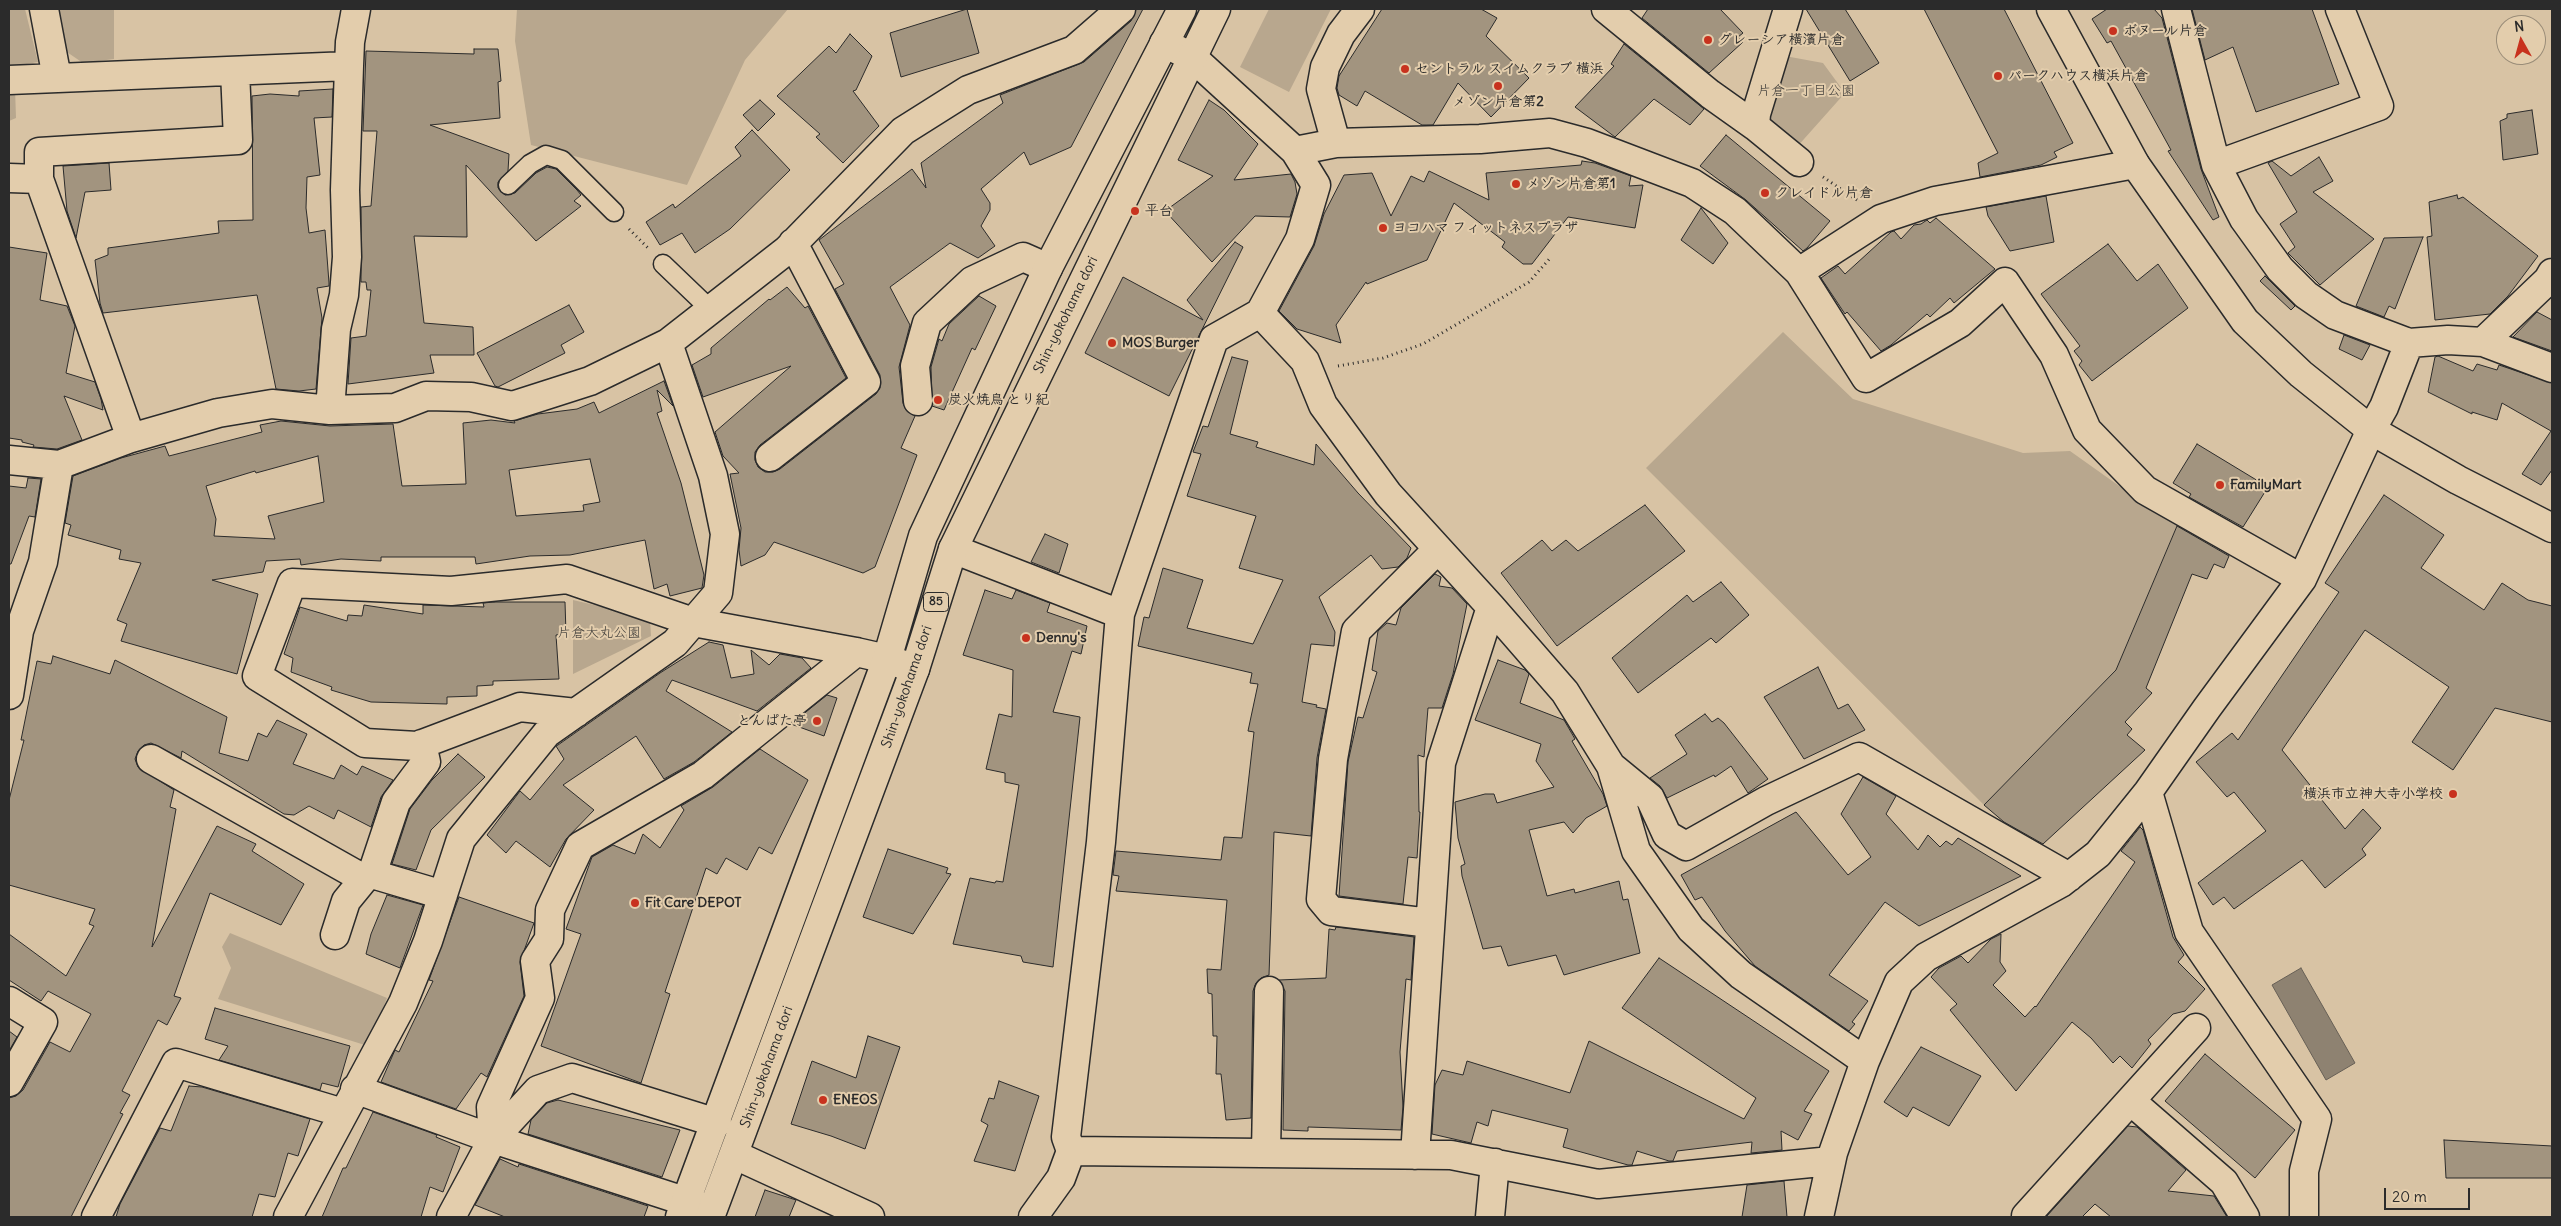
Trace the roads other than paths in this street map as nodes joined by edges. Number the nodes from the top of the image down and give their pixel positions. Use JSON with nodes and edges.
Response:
{"nodes":[{"id":1,"x":44,"y":9,"type":"edge"},
{"id":2,"x":356,"y":9,"type":"edge"},
{"id":3,"x":1121,"y":9,"type":"edge"},
{"id":4,"x":1182,"y":9,"type":"edge"},
{"id":5,"x":1216,"y":9,"type":"edge"},
{"id":6,"x":1360,"y":9,"type":"edge"},
{"id":7,"x":1606,"y":9,"type":"edge"},
{"id":8,"x":1788,"y":9,"type":"edge"},
{"id":9,"x":2050,"y":9,"type":"edge"},
{"id":10,"x":2176,"y":9,"type":"edge"},
{"id":11,"x":2340,"y":9,"type":"edge"},
{"id":12,"x":1164,"y":43,"type":"junction"},
{"id":13,"x":1192,"y":56,"type":"junction"},
{"id":14,"x":349,"y":66,"type":"junction"},
{"id":15,"x":235,"y":71,"type":"junction"},
{"id":16,"x":57,"y":78,"type":"junction"},
{"id":17,"x":9,"y":80,"type":"edge"},
{"id":18,"x":1755,"y":126,"type":"junction"},
{"id":19,"x":1336,"y":143,"type":"junction"},
{"id":20,"x":1295,"y":151,"type":"junction"},
{"id":21,"x":1800,"y":162,"type":"road end"},
{"id":22,"x":2136,"y":164,"type":"junction"},
{"id":23,"x":2216,"y":165,"type":"junction"},
{"id":24,"x":9,"y":178,"type":"edge"},
{"id":25,"x":39,"y":179,"type":"junction"},
{"id":26,"x":508,"y":184,"type":"dead end"},
{"id":27,"x":614,"y":212,"type":"road end"},
{"id":28,"x":793,"y":243,"type":"junction"},
{"id":29,"x":664,"y":264,"type":"road end"},
{"id":30,"x":1048,"y":268,"type":"junction"},
{"id":31,"x":1799,"y":272,"type":"junction"},
{"id":32,"x":2552,"y":273,"type":"edge"},
{"id":33,"x":711,"y":310,"type":"junction"},
{"id":34,"x":1260,"y":313,"type":"junction"},
{"id":35,"x":2483,"y":342,"type":"junction"},
{"id":36,"x":668,"y":343,"type":"junction"},
{"id":37,"x":2409,"y":343,"type":"junction"},
{"id":38,"x":2552,"y":368,"type":"edge"},
{"id":39,"x":918,"y":401,"type":"dead end"},
{"id":40,"x":330,"y":410,"type":"junction"},
{"id":41,"x":2371,"y":430,"type":"junction"},
{"id":42,"x":131,"y":438,"type":"junction"},
{"id":43,"x":770,"y":457,"type":"dead end"},
{"id":44,"x":9,"y":460,"type":"edge"},
{"id":45,"x":59,"y":465,"type":"junction"},
{"id":46,"x":2552,"y":528,"type":"edge"},
{"id":47,"x":953,"y":549,"type":"junction"},
{"id":48,"x":1438,"y":549,"type":"junction"},
{"id":49,"x":2302,"y":579,"type":"junction"},
{"id":50,"x":1491,"y":606,"type":"junction"},
{"id":51,"x":1120,"y":614,"type":"junction"},
{"id":52,"x":693,"y":622,"type":"junction"},
{"id":53,"x":856,"y":652,"type":"junction"},
{"id":54,"x":887,"y":659,"type":"junction"},
{"id":55,"x":915,"y":669,"type":"junction"},
{"id":56,"x":9,"y":695,"type":"edge"},
{"id":57,"x":576,"y":713,"type":"junction"},
{"id":58,"x":422,"y":744,"type":"junction"},
{"id":59,"x":151,"y":759,"type":"dead end"},
{"id":60,"x":1611,"y":766,"type":"junction"},
{"id":61,"x":2148,"y":792,"type":"junction"},
{"id":62,"x":368,"y":876,"type":"junction"},
{"id":63,"x":2069,"y":877,"type":"junction"},
{"id":64,"x":443,"y":895,"type":"junction"},
{"id":65,"x":1430,"y":923,"type":"junction"},
{"id":66,"x":334,"y":935,"type":"dead end"},
{"id":67,"x":1269,"y":991,"type":"dead end"},
{"id":68,"x":9,"y":1001,"type":"edge"},
{"id":69,"x":2196,"y":1028,"type":"dead end"},
{"id":70,"x":1865,"y":1061,"type":"junction"},
{"id":71,"x":9,"y":1082,"type":"edge"},
{"id":72,"x":355,"y":1089,"type":"junction"},
{"id":73,"x":2132,"y":1102,"type":"junction"},
{"id":74,"x":343,"y":1113,"type":"junction"},
{"id":75,"x":717,"y":1123,"type":"junction"},
{"id":76,"x":493,"y":1139,"type":"junction"},
{"id":77,"x":1071,"y":1150,"type":"junction"},
{"id":78,"x":1266,"y":1153,"type":"junction"},
{"id":79,"x":735,"y":1155,"type":"junction"},
{"id":80,"x":1414,"y":1155,"type":"junction"},
{"id":81,"x":1831,"y":1161,"type":"junction"},
{"id":82,"x":1495,"y":1163,"type":"junction"},
{"id":83,"x":683,"y":1210,"type":"edge"},
{"id":84,"x":711,"y":1214,"type":"edge"},
{"id":85,"x":2026,"y":1216,"type":"dead end"},
{"id":86,"x":96,"y":1217,"type":"edge"},
{"id":87,"x":288,"y":1217,"type":"edge"},
{"id":88,"x":451,"y":1217,"type":"edge"},
{"id":89,"x":870,"y":1217,"type":"edge"},
{"id":90,"x":1033,"y":1217,"type":"edge"},
{"id":91,"x":1490,"y":1217,"type":"edge"},
{"id":92,"x":1819,"y":1217,"type":"edge"},
{"id":93,"x":2245,"y":1217,"type":"edge"},
{"id":94,"x":2304,"y":1217,"type":"edge"}],
"edges":[{"from":1,"to":16,"type":"street"},
{"from":2,"to":14,"type":"street"},
{"from":3,"to":28,"type":"street"},
{"from":4,"to":12,"type":"street","name":"Shin-yokohama dori","number":"85"},
{"from":5,"to":13,"type":"street","name":"Shin-yokohama dori","number":"85"},
{"from":6,"to":19,"type":"street"},
{"from":7,"to":18,"type":"street"},
{"from":8,"to":18,"type":"street"},
{"from":9,"to":22,"type":"street"},
{"from":10,"to":23,"type":"street"},
{"from":11,"to":23,"type":"street"},
{"from":12,"to":13,"type":"street"},
{"from":12,"to":30,"type":"street","name":"Shin-yokohama dori","number":"85"},
{"from":13,"to":20,"type":"street"},
{"from":13,"to":47,"type":"street","name":"Shin-yokohama dori","number":"85"},
{"from":14,"to":15,"type":"street"},
{"from":14,"to":40,"type":"street"},
{"from":15,"to":16,"type":"street"},
{"from":15,"to":25,"type":"street"},
{"from":16,"to":17,"type":"street"},
{"from":18,"to":21,"type":"street"},
{"from":19,"to":20,"type":"street"},
{"from":19,"to":31,"type":"street"},
{"from":20,"to":34,"type":"street"},
{"from":22,"to":31,"type":"street"},
{"from":22,"to":41,"type":"street"},
{"from":23,"to":37,"type":"street"},
{"from":24,"to":25,"type":"street"},
{"from":25,"to":42,"type":"street"},
{"from":26,"to":27,"type":"lane"},
{"from":28,"to":33,"type":"street"},
{"from":28,"to":43,"type":"street"},
{"from":29,"to":33,"type":"lane"},
{"from":30,"to":39,"type":"street"},
{"from":30,"to":54,"type":"street","name":"Shin-yokohama dori","number":"85"},
{"from":31,"to":49,"type":"street"},
{"from":32,"to":35,"type":"street"},
{"from":33,"to":36,"type":"street"},
{"from":34,"to":48,"type":"street"},
{"from":34,"to":51,"type":"street"},
{"from":35,"to":37,"type":"street"},
{"from":35,"to":38,"type":"street"},
{"from":36,"to":40,"type":"street"},
{"from":36,"to":52,"type":"street"},
{"from":37,"to":41,"type":"street"},
{"from":40,"to":42,"type":"street"},
{"from":41,"to":46,"type":"street"},
{"from":41,"to":49,"type":"street"},
{"from":42,"to":45,"type":"street"},
{"from":44,"to":45,"type":"street"},
{"from":45,"to":56,"type":"street"},
{"from":47,"to":51,"type":"street"},
{"from":47,"to":55,"type":"street","name":"Shin-yokohama dori","number":"85"},
{"from":48,"to":50,"type":"street"},
{"from":48,"to":65,"type":"street"},
{"from":49,"to":61,"type":"street"},
{"from":50,"to":60,"type":"street"},
{"from":50,"to":65,"type":"street"},
{"from":51,"to":77,"type":"street"},
{"from":52,"to":53,"type":"street"},
{"from":52,"to":57,"type":"street"},
{"from":52,"to":58,"type":"street"},
{"from":53,"to":54,"type":"street"},
{"from":53,"to":76,"type":"street"},
{"from":54,"to":55,"type":"street"},
{"from":54,"to":75,"type":"street","name":"Shin-yokohama dori","number":"85"},
{"from":55,"to":79,"type":"street","name":"Shin-yokohama dori","number":"85"},
{"from":57,"to":58,"type":"street"},
{"from":57,"to":64,"type":"street"},
{"from":58,"to":62,"type":"street"},
{"from":59,"to":62,"type":"street"},
{"from":60,"to":63,"type":"street"},
{"from":60,"to":70,"type":"street"},
{"from":61,"to":63,"type":"street"},
{"from":61,"to":94,"type":"street"},
{"from":62,"to":64,"type":"street"},
{"from":62,"to":66,"type":"street"},
{"from":63,"to":70,"type":"street"},
{"from":64,"to":72,"type":"street"},
{"from":65,"to":80,"type":"street"},
{"from":67,"to":78,"type":"street"},
{"from":68,"to":71,"type":"street"},
{"from":69,"to":73,"type":"street"},
{"from":70,"to":81,"type":"street"},
{"from":72,"to":74,"type":"street"},
{"from":72,"to":76,"type":"street"},
{"from":73,"to":85,"type":"street"},
{"from":73,"to":93,"type":"street"},
{"from":74,"to":86,"type":"street"},
{"from":74,"to":87,"type":"street"},
{"from":75,"to":76,"type":"street"},
{"from":75,"to":83,"type":"street","name":"Shin-yokohama dori","number":"85"},
{"from":76,"to":83,"type":"street"},
{"from":76,"to":88,"type":"street"},
{"from":77,"to":78,"type":"street"},
{"from":77,"to":90,"type":"street"},
{"from":78,"to":80,"type":"street"},
{"from":79,"to":84,"type":"street","name":"Shin-yokohama dori","number":"85"},
{"from":79,"to":89,"type":"street"},
{"from":80,"to":82,"type":"street"},
{"from":81,"to":82,"type":"street"},
{"from":81,"to":92,"type":"street"},
{"from":82,"to":91,"type":"street"},
{"from":83,"to":84,"type":"street"}]}
